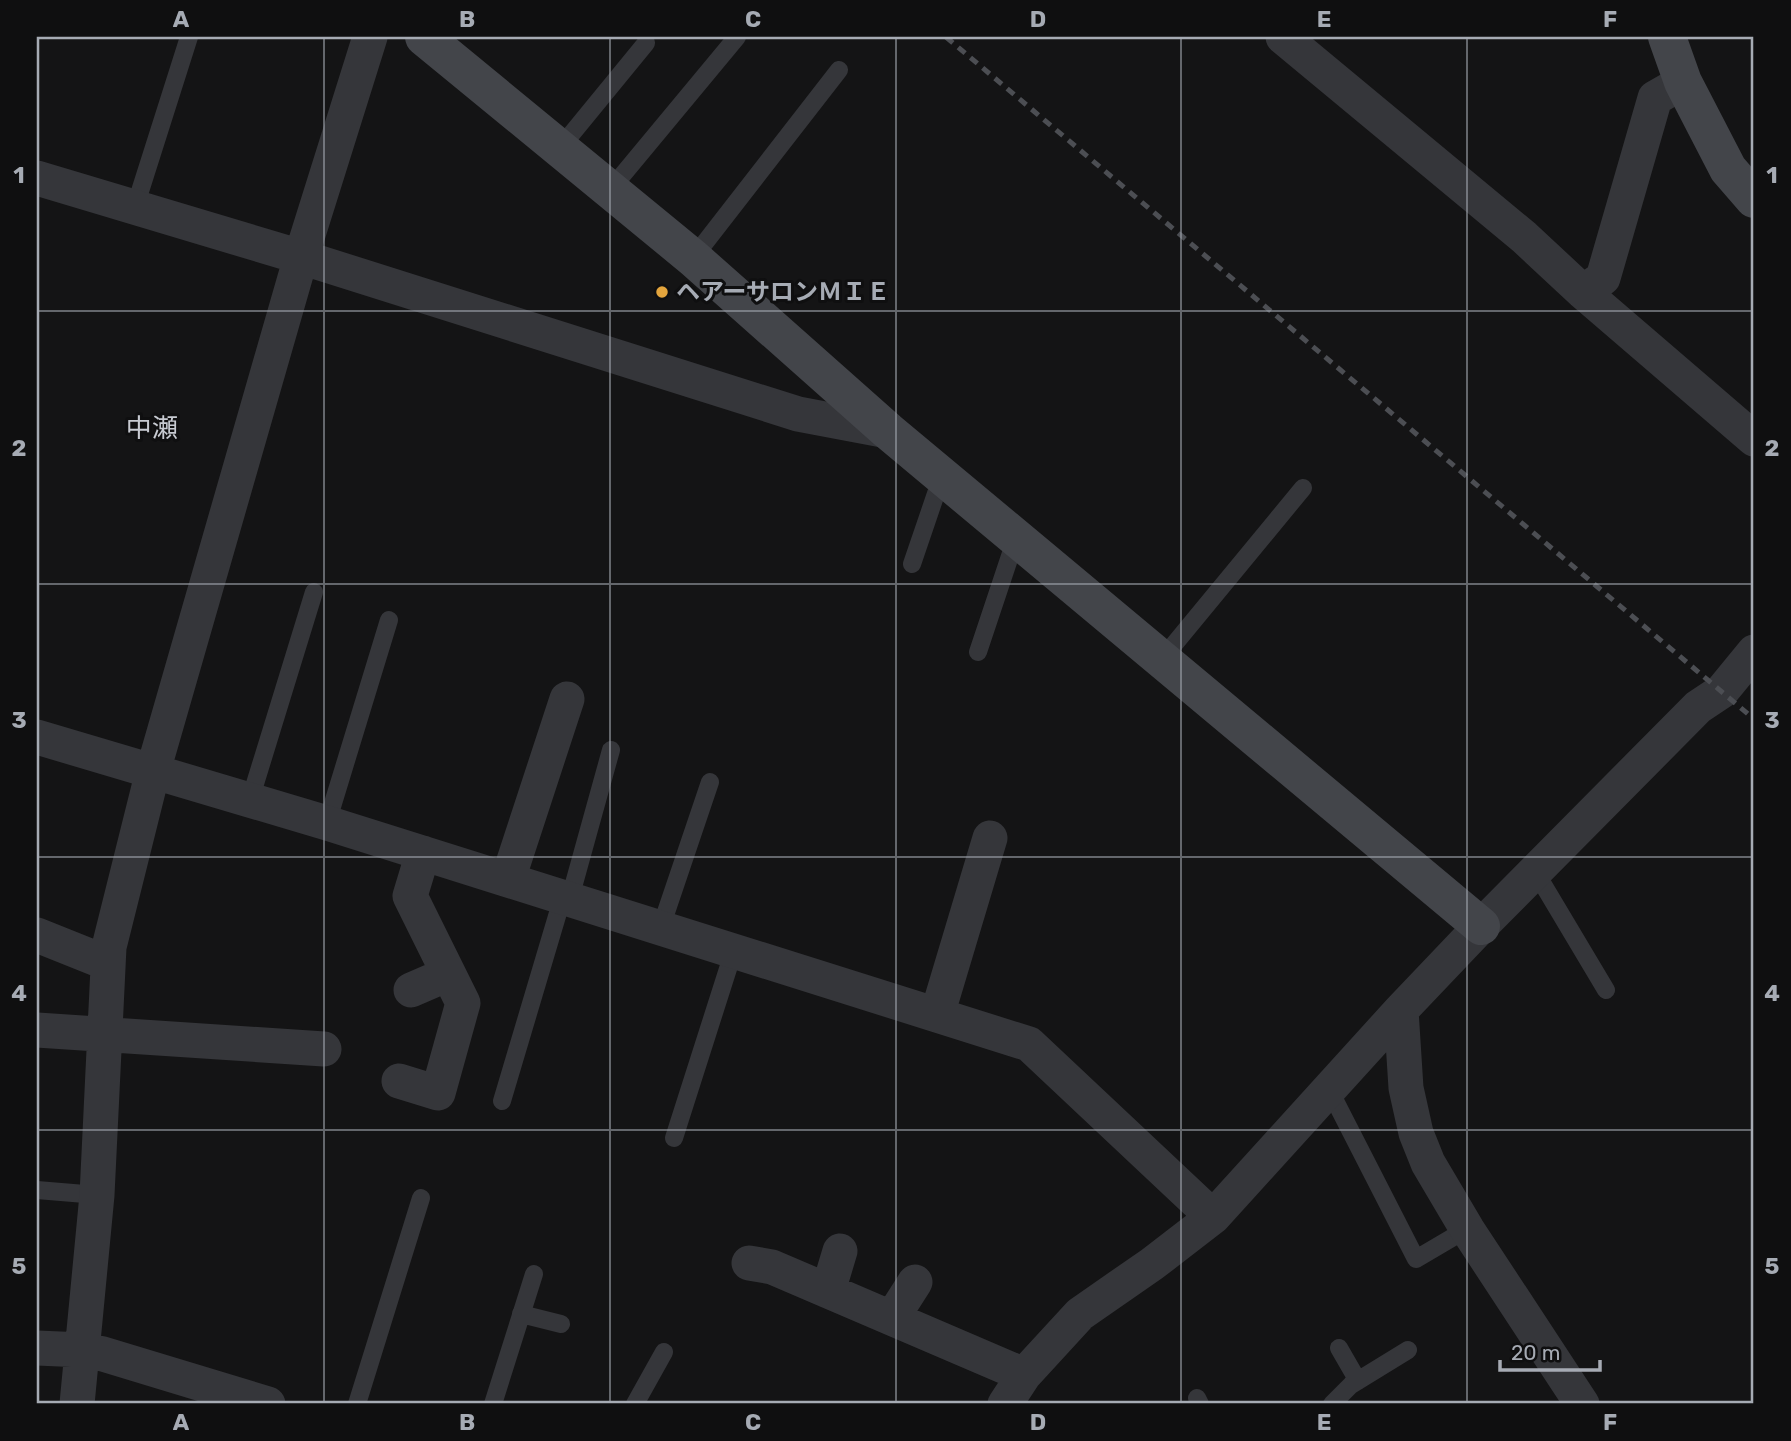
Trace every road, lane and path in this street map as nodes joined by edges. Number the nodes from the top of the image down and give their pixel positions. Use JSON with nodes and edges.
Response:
{"nodes":[{"id":1,"x":190,"y":37,"type":"edge"},
{"id":2,"x":370,"y":37,"type":"edge"},
{"id":3,"x":424,"y":37,"type":"edge"},
{"id":4,"x":737,"y":37,"type":"edge"},
{"id":5,"x":1283,"y":37,"type":"edge"},
{"id":6,"x":1667,"y":37,"type":"edge"},
{"id":7,"x":646,"y":43,"type":"dead end"},
{"id":8,"x":839,"y":71,"type":"dead end"},
{"id":9,"x":1683,"y":82,"type":"junction"},
{"id":10,"x":560,"y":148,"type":"junction"},
{"id":11,"x":37,"y":178,"type":"edge"},
{"id":12,"x":610,"y":190,"type":"junction"},
{"id":13,"x":1754,"y":199,"type":"edge"},
{"id":14,"x":135,"y":207,"type":"junction"},
{"id":15,"x":301,"y":257,"type":"junction"},
{"id":16,"x":693,"y":258,"type":"junction"},
{"id":17,"x":1583,"y":292,"type":"junction"},
{"id":18,"x":888,"y":431,"type":"junction"},
{"id":19,"x":1754,"y":439,"type":"edge"},
{"id":20,"x":942,"y":476,"type":"junction"},
{"id":21,"x":1303,"y":488,"type":"dead end"},
{"id":22,"x":1016,"y":538,"type":"junction"},
{"id":23,"x":912,"y":564,"type":"dead end"},
{"id":24,"x":314,"y":592,"type":"dead end"},
{"id":25,"x":389,"y":620,"type":"dead end"},
{"id":26,"x":978,"y":652,"type":"dead end"},
{"id":27,"x":1754,"y":652,"type":"edge"},
{"id":28,"x":1162,"y":659,"type":"junction"},
{"id":29,"x":566,"y":699,"type":"dead end"},
{"id":30,"x":37,"y":737,"type":"edge"},
{"id":31,"x":611,"y":750,"type":"dead end"},
{"id":32,"x":153,"y":771,"type":"junction"},
{"id":33,"x":710,"y":782,"type":"dead end"},
{"id":34,"x":250,"y":800,"type":"junction"},
{"id":35,"x":327,"y":823,"type":"junction"},
{"id":36,"x":990,"y":838,"type":"dead end"},
{"id":37,"x":423,"y":853,"type":"junction"},
{"id":38,"x":1535,"y":871,"type":"junction"},
{"id":39,"x":508,"y":879,"type":"junction"},
{"id":40,"x":567,"y":897,"type":"junction"},
{"id":41,"x":1481,"y":926,"type":"junction"},
{"id":42,"x":661,"y":927,"type":"junction"},
{"id":43,"x":37,"y":935,"type":"edge"},
{"id":44,"x":734,"y":950,"type":"junction"},
{"id":45,"x":107,"y":963,"type":"junction"},
{"id":46,"x":448,"y":974,"type":"junction"},
{"id":47,"x":411,"y":990,"type":"dead end"},
{"id":48,"x":1606,"y":990,"type":"dead end"},
{"id":49,"x":1401,"y":1010,"type":"junction"},
{"id":50,"x":937,"y":1014,"type":"junction"},
{"id":51,"x":37,"y":1030,"type":"edge"},
{"id":52,"x":103,"y":1035,"type":"junction"},
{"id":53,"x":324,"y":1049,"type":"dead end"},
{"id":54,"x":399,"y":1081,"type":"dead end"},
{"id":55,"x":1328,"y":1087,"type":"junction"},
{"id":56,"x":502,"y":1101,"type":"dead end"},
{"id":57,"x":674,"y":1138,"type":"dead end"},
{"id":58,"x":37,"y":1190,"type":"edge"},
{"id":59,"x":97,"y":1195,"type":"junction"},
{"id":60,"x":421,"y":1198,"type":"dead end"},
{"id":61,"x":1213,"y":1217,"type":"junction"},
{"id":62,"x":1467,"y":1229,"type":"junction"},
{"id":63,"x":840,"y":1251,"type":"dead end"},
{"id":64,"x":749,"y":1263,"type":"dead end"},
{"id":65,"x":534,"y":1274,"type":"dead end"},
{"id":66,"x":915,"y":1282,"type":"dead end"},
{"id":67,"x":828,"y":1291,"type":"junction"},
{"id":68,"x":522,"y":1314,"type":"junction"},
{"id":69,"x":892,"y":1318,"type":"junction"},
{"id":70,"x":561,"y":1324,"type":"dead end"},
{"id":71,"x":37,"y":1348,"type":"edge"},
{"id":72,"x":1339,"y":1348,"type":"dead end"},
{"id":73,"x":83,"y":1350,"type":"junction"},
{"id":74,"x":1408,"y":1350,"type":"dead end"},
{"id":75,"x":664,"y":1352,"type":"dead end"},
{"id":76,"x":1358,"y":1381,"type":"junction"},
{"id":77,"x":1021,"y":1393,"type":"edge"},
{"id":78,"x":212,"y":1396,"type":"edge"},
{"id":79,"x":77,"y":1404,"type":"edge"},
{"id":80,"x":268,"y":1404,"type":"edge"},
{"id":81,"x":357,"y":1404,"type":"edge"},
{"id":82,"x":493,"y":1404,"type":"edge"},
{"id":83,"x":635,"y":1404,"type":"edge"},
{"id":84,"x":1332,"y":1404,"type":"edge"},
{"id":85,"x":1582,"y":1404,"type":"edge"}],
"edges":[{"from":1,"to":14,"type":"lane"},
{"from":2,"to":15,"type":"street"},
{"from":3,"to":10,"type":"street"},
{"from":4,"to":12,"type":"lane"},
{"from":5,"to":17,"type":"street"},
{"from":6,"to":9,"type":"street"},
{"from":7,"to":10,"type":"lane"},
{"from":8,"to":16,"type":"lane"},
{"from":9,"to":13,"type":"street"},
{"from":9,"to":17,"type":"street"},
{"from":10,"to":12,"type":"street"},
{"from":11,"to":14,"type":"street"},
{"from":12,"to":16,"type":"street"},
{"from":14,"to":15,"type":"street"},
{"from":15,"to":18,"type":"street"},
{"from":15,"to":32,"type":"street"},
{"from":16,"to":18,"type":"street"},
{"from":17,"to":19,"type":"street"},
{"from":18,"to":20,"type":"street"},
{"from":20,"to":22,"type":"street"},
{"from":20,"to":23,"type":"lane"},
{"from":21,"to":28,"type":"lane"},
{"from":22,"to":26,"type":"lane"},
{"from":22,"to":28,"type":"street"},
{"from":24,"to":34,"type":"lane"},
{"from":25,"to":35,"type":"lane"},
{"from":27,"to":38,"type":"street"},
{"from":28,"to":41,"type":"street"},
{"from":29,"to":39,"type":"street"},
{"from":30,"to":32,"type":"street"},
{"from":31,"to":40,"type":"lane"},
{"from":32,"to":34,"type":"street"},
{"from":32,"to":45,"type":"street"},
{"from":33,"to":42,"type":"lane"},
{"from":34,"to":35,"type":"street"},
{"from":35,"to":37,"type":"street"},
{"from":36,"to":50,"type":"street"},
{"from":37,"to":39,"type":"street"},
{"from":37,"to":46,"type":"street"},
{"from":38,"to":41,"type":"street"},
{"from":38,"to":48,"type":"lane"},
{"from":39,"to":40,"type":"street"},
{"from":40,"to":42,"type":"street"},
{"from":40,"to":56,"type":"lane"},
{"from":41,"to":49,"type":"street"},
{"from":42,"to":44,"type":"street"},
{"from":43,"to":45,"type":"street"},
{"from":44,"to":50,"type":"street"},
{"from":44,"to":57,"type":"lane"},
{"from":45,"to":52,"type":"street"},
{"from":46,"to":47,"type":"street"},
{"from":46,"to":54,"type":"street"},
{"from":49,"to":55,"type":"street"},
{"from":49,"to":62,"type":"street"},
{"from":50,"to":61,"type":"street"},
{"from":51,"to":52,"type":"street"},
{"from":52,"to":53,"type":"street"},
{"from":52,"to":59,"type":"street"},
{"from":55,"to":61,"type":"street"},
{"from":55,"to":62,"type":"lane"},
{"from":58,"to":59,"type":"lane"},
{"from":59,"to":73,"type":"street"},
{"from":60,"to":81,"type":"lane"},
{"from":61,"to":77,"type":"street"},
{"from":62,"to":85,"type":"street"},
{"from":63,"to":67,"type":"street"},
{"from":64,"to":67,"type":"street"},
{"from":65,"to":68,"type":"lane"},
{"from":66,"to":69,"type":"street"},
{"from":67,"to":69,"type":"street"},
{"from":68,"to":70,"type":"lane"},
{"from":68,"to":82,"type":"lane"},
{"from":69,"to":77,"type":"street"},
{"from":71,"to":73,"type":"street"},
{"from":72,"to":76,"type":"lane"},
{"from":73,"to":78,"type":"street"},
{"from":73,"to":79,"type":"street"},
{"from":74,"to":76,"type":"lane"},
{"from":75,"to":83,"type":"lane"},
{"from":76,"to":84,"type":"lane"},
{"from":78,"to":80,"type":"street"}]}
